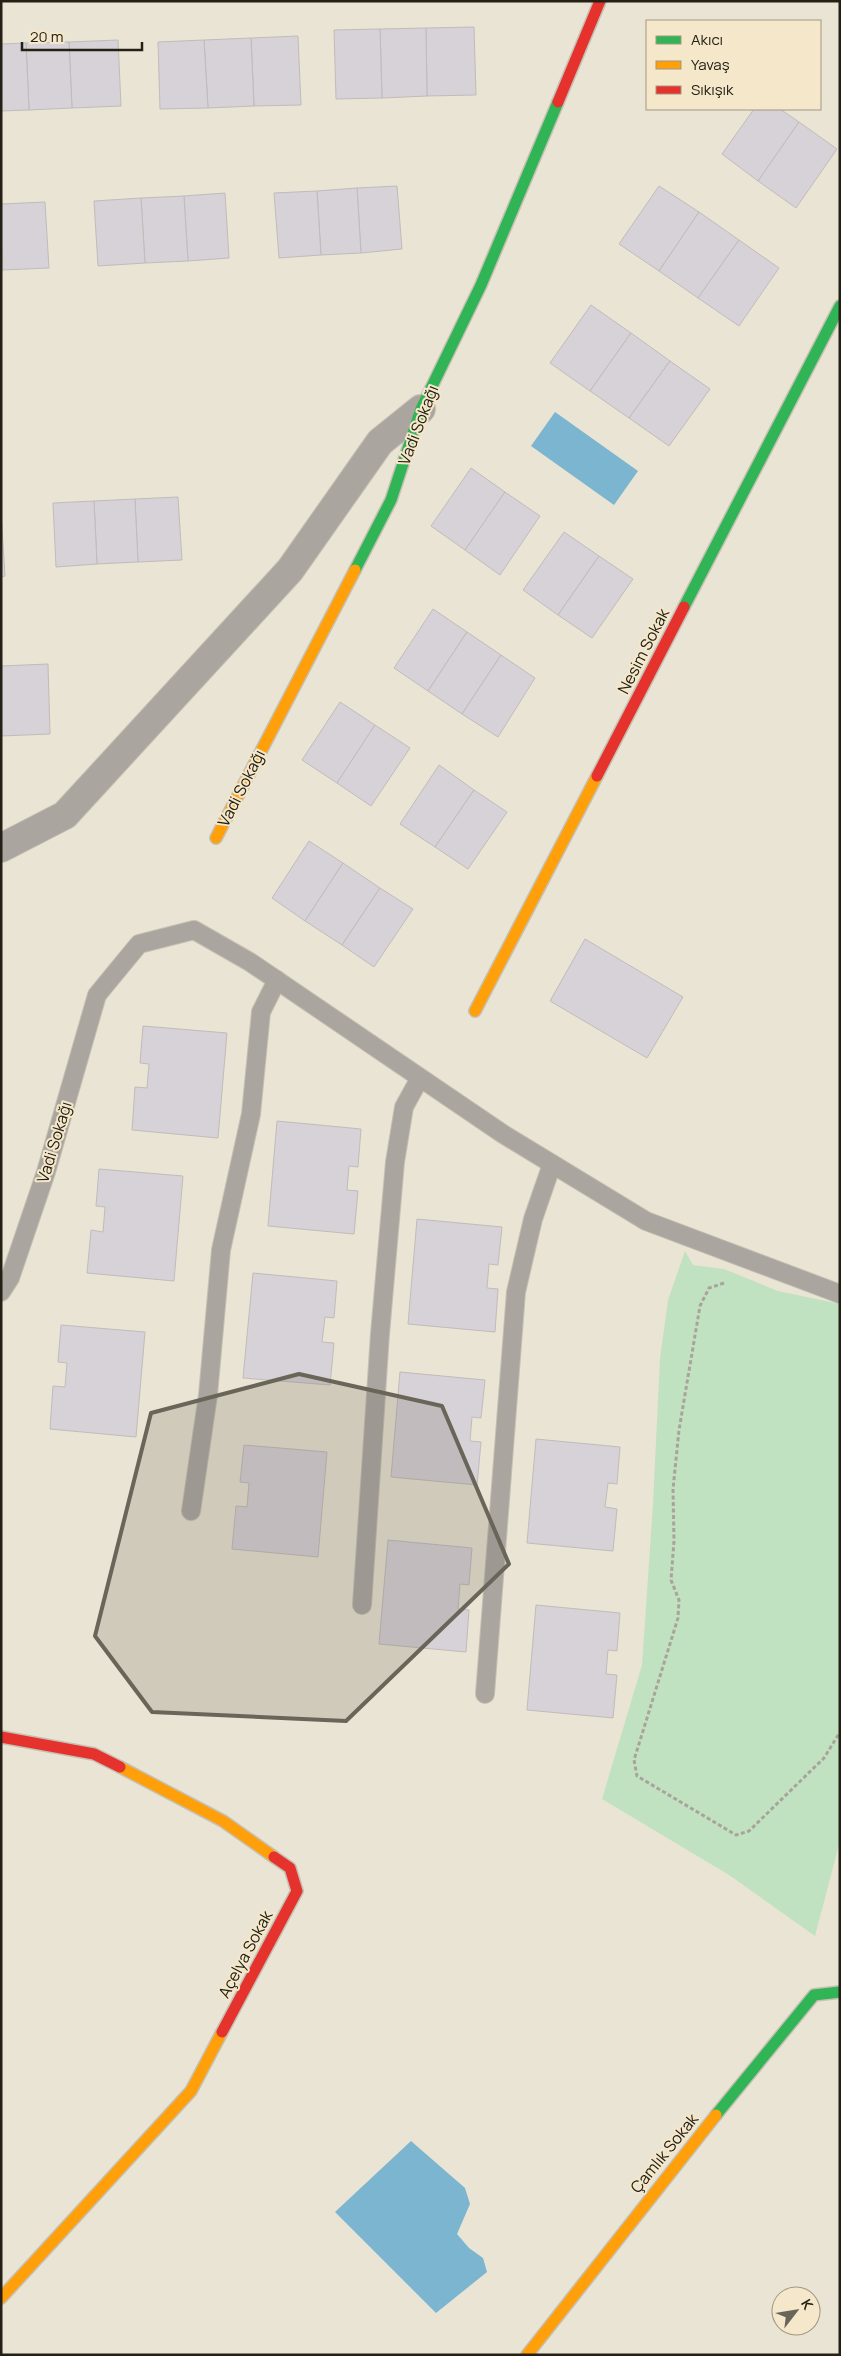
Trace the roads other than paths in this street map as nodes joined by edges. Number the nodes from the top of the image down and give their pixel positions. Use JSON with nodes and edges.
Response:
{"nodes":[{"id":1,"x":600,"y":1,"type":"edge"},
{"id":2,"x":840,"y":306,"type":"edge"},
{"id":3,"x":421,"y":408,"type":"junction"},
{"id":4,"x":216,"y":838,"type":"dead end"},
{"id":5,"x":1,"y":848,"type":"edge"},
{"id":6,"x":277,"y":980,"type":"junction"},
{"id":7,"x":475,"y":1011,"type":"dead end"},
{"id":8,"x":420,"y":1078,"type":"junction"},
{"id":9,"x":552,"y":1164,"type":"junction"},
{"id":10,"x":1,"y":1292,"type":"edge"},
{"id":11,"x":840,"y":1294,"type":"edge"},
{"id":12,"x":191,"y":1511,"type":"dead end"},
{"id":13,"x":362,"y":1605,"type":"dead end"},
{"id":14,"x":485,"y":1694,"type":"dead end"},
{"id":15,"x":1,"y":1737,"type":"edge"},
{"id":16,"x":840,"y":1992,"type":"edge"},
{"id":17,"x":1,"y":2298,"type":"edge"},
{"id":18,"x":527,"y":2355,"type":"edge"}],
"edges":[{"from":1,"to":3,"type":"street","name":"Vadi Sokağı"},
{"from":2,"to":7,"type":"street","name":"Nesim Sokak"},
{"from":3,"to":4,"type":"street","name":"Vadi Sokağı"},
{"from":3,"to":5,"type":"street"},
{"from":6,"to":8,"type":"lane"},
{"from":6,"to":10,"type":"lane","name":"Vadi Sokağı"},
{"from":6,"to":12,"type":"lane"},
{"from":8,"to":9,"type":"lane"},
{"from":8,"to":13,"type":"lane"},
{"from":9,"to":11,"type":"lane"},
{"from":9,"to":14,"type":"lane"},
{"from":15,"to":17,"type":"street","name":"Açelya Sokak"},
{"from":16,"to":18,"type":"street","name":"Çamlık Sokak"}]}
